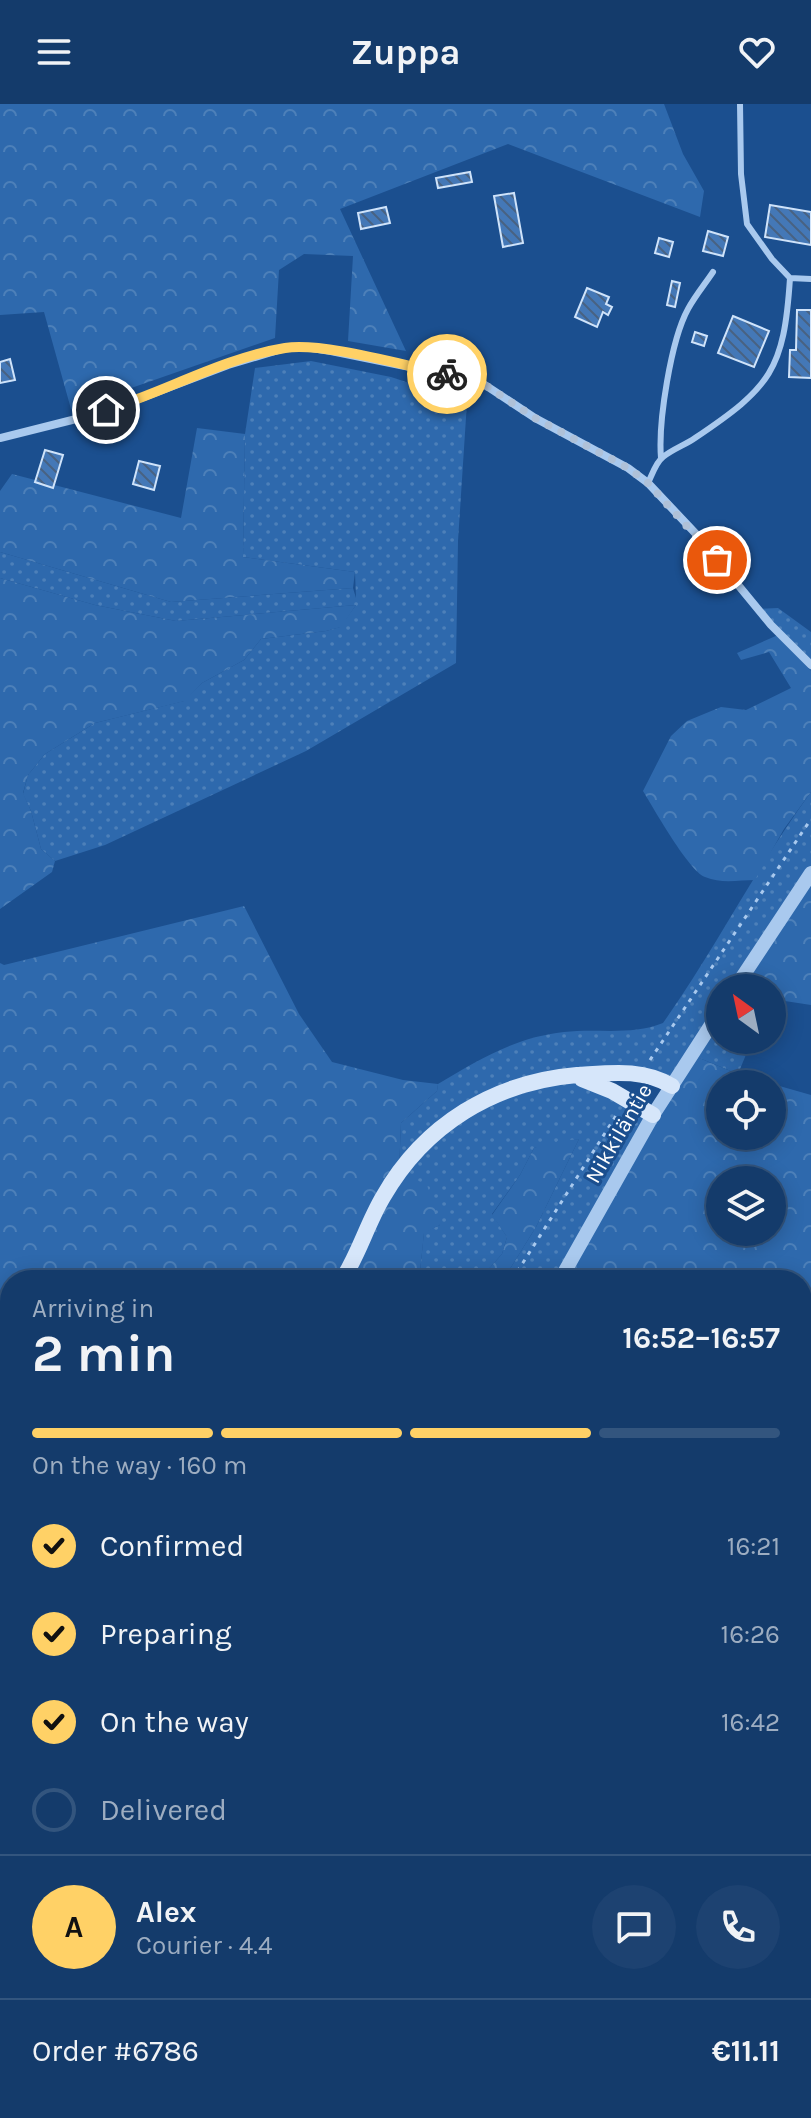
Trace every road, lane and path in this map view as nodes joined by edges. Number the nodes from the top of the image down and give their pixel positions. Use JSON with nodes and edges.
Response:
{"nodes":[{"id":1,"x":740,"y":104,"type":"edge"},
{"id":2,"x":713,"y":272,"type":"dead end"},
{"id":3,"x":790,"y":278,"type":"junction"},
{"id":4,"x":811,"y":279,"type":"edge"},
{"id":5,"x":0,"y":438,"type":"edge"},
{"id":6,"x":661,"y":458,"type":"junction"},
{"id":7,"x":648,"y":483,"type":"junction"},
{"id":8,"x":811,"y":665,"type":"edge"},
{"id":9,"x":811,"y":819,"type":"edge"},
{"id":10,"x":811,"y":873,"type":"edge"},
{"id":11,"x":744,"y":974,"type":"edge"},
{"id":12,"x":706,"y":1033,"type":"edge"},
{"id":13,"x":648,"y":1064,"type":"dead end"},
{"id":14,"x":573,"y":1076,"type":"junction"},
{"id":15,"x":672,"y":1086,"type":"junction"},
{"id":16,"x":619,"y":1110,"type":"dead end"},
{"id":17,"x":653,"y":1115,"type":"junction"},
{"id":18,"x":357,"y":1251,"type":"junction"},
{"id":19,"x":347,"y":1270,"type":"edge"},
{"id":20,"x":357,"y":1270,"type":"edge"},
{"id":21,"x":518,"y":1270,"type":"edge"},
{"id":22,"x":566,"y":1270,"type":"edge"}],
"edges":[{"from":1,"to":3,"type":"lane"},
{"from":2,"to":6,"type":"lane"},
{"from":3,"to":4,"type":"lane"},
{"from":3,"to":6,"type":"lane"},
{"from":5,"to":7,"type":"street"},
{"from":6,"to":7,"type":"lane"},
{"from":7,"to":8,"type":"street"},
{"from":9,"to":13,"type":"path"},
{"from":10,"to":11,"type":"street"},
{"from":12,"to":15,"type":"street","name":"Nikkiläntie"},
{"from":14,"to":15,"type":"main road"},
{"from":14,"to":17,"type":"main road"},
{"from":14,"to":18,"type":"main road"},
{"from":15,"to":17,"type":"street","name":"Nikkiläntie"},
{"from":16,"to":21,"type":"path"},
{"from":17,"to":22,"type":"street","name":"Nikkiläntie"},
{"from":18,"to":19,"type":"main road"},
{"from":18,"to":20,"type":"main road"}]}
